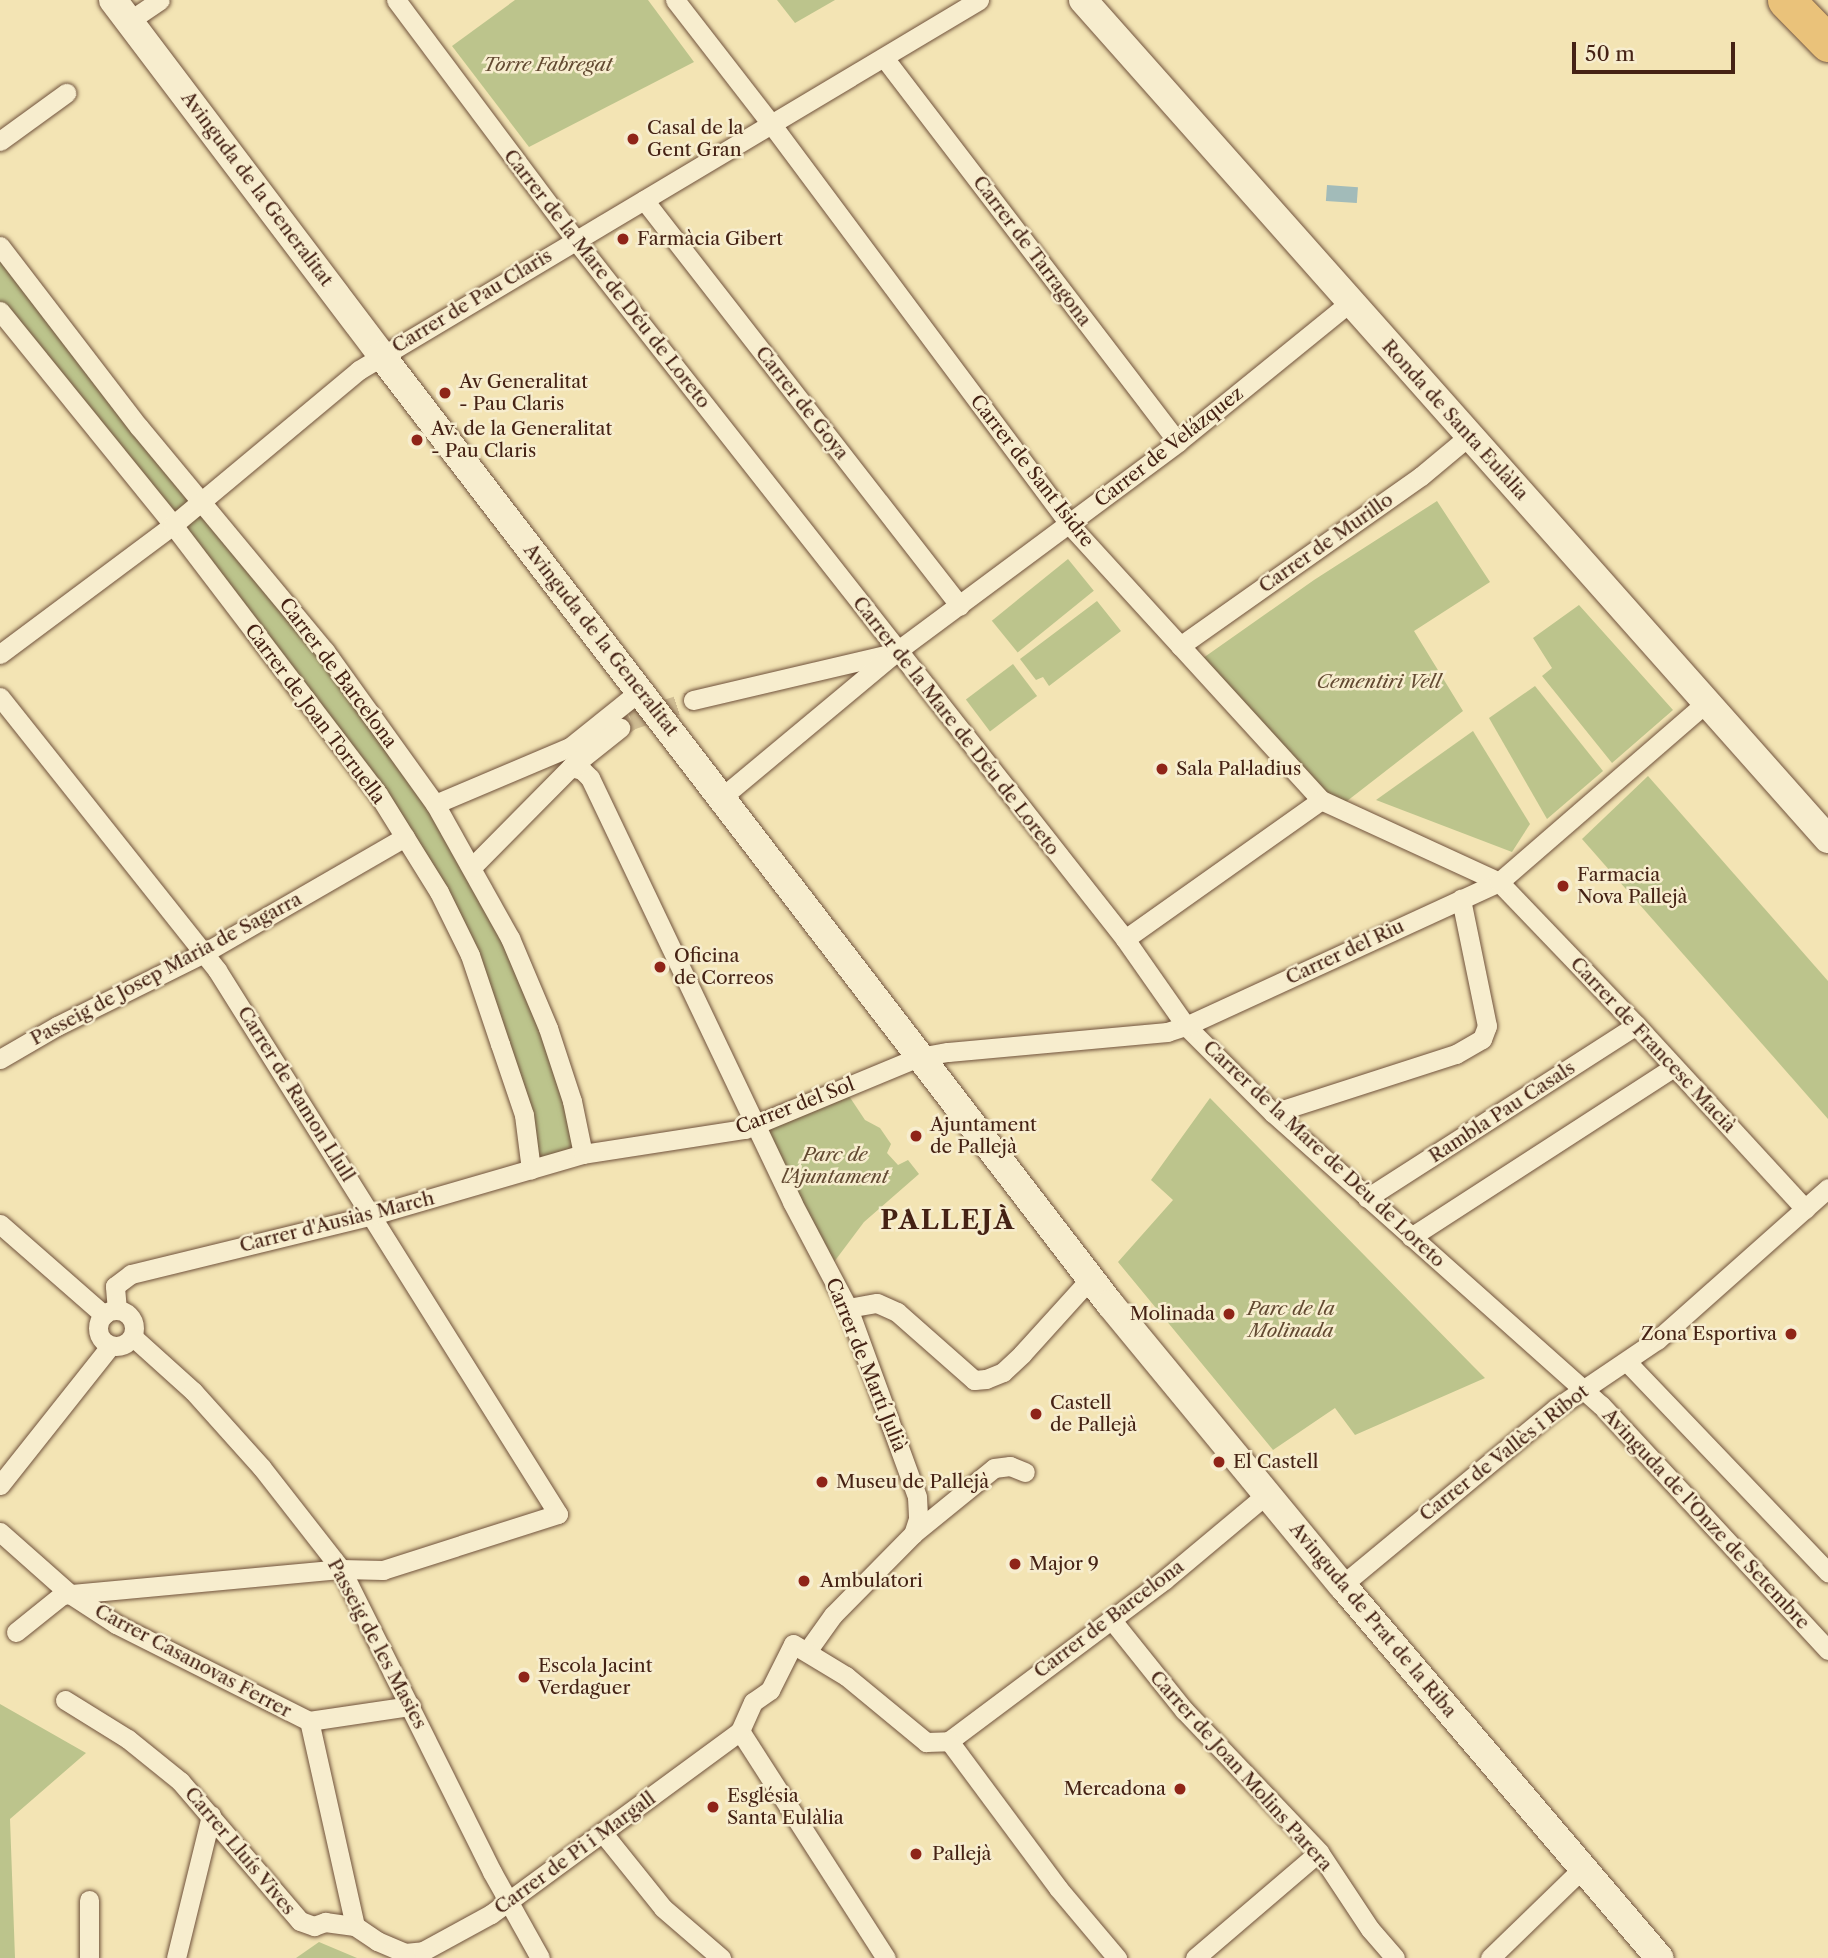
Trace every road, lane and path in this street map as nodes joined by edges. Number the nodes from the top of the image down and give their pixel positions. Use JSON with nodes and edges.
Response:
{"nodes":[{"id":1,"x":160,"y":0,"type":"edge"},
{"id":2,"x":396,"y":0,"type":"edge"},
{"id":3,"x":675,"y":0,"type":"edge"},
{"id":4,"x":979,"y":0,"type":"edge"},
{"id":5,"x":1083,"y":0,"type":"edge"},
{"id":6,"x":1786,"y":0,"type":"edge"},
{"id":7,"x":121,"y":11,"type":"edge"},
{"id":8,"x":1828,"y":43,"type":"edge"},
{"id":9,"x":885,"y":59,"type":"junction"},
{"id":10,"x":66,"y":93,"type":"dead end"},
{"id":11,"x":772,"y":125,"type":"junction"},
{"id":12,"x":0,"y":141,"type":"edge"},
{"id":13,"x":645,"y":200,"type":"junction"},
{"id":14,"x":576,"y":241,"type":"junction"},
{"id":15,"x":0,"y":246,"type":"edge"},
{"id":16,"x":1350,"y":302,"type":"junction"},
{"id":17,"x":0,"y":311,"type":"edge"},
{"id":18,"x":381,"y":355,"type":"junction"},
{"id":19,"x":1469,"y":436,"type":"junction"},
{"id":20,"x":1178,"y":442,"type":"junction"},
{"id":21,"x":200,"y":502,"type":"junction"},
{"id":22,"x":1069,"y":524,"type":"junction"},
{"id":23,"x":173,"y":525,"type":"junction"},
{"id":24,"x":960,"y":606,"type":"junction"},
{"id":25,"x":1180,"y":646,"type":"junction"},
{"id":26,"x":897,"y":652,"type":"junction"},
{"id":27,"x":0,"y":654,"type":"edge"},
{"id":28,"x":821,"y":669,"type":"junction"},
{"id":29,"x":640,"y":691,"type":"junction"},
{"id":30,"x":0,"y":697,"type":"edge"},
{"id":31,"x":693,"y":700,"type":"tunnel mouth"},
{"id":32,"x":1707,"y":702,"type":"junction"},
{"id":33,"x":835,"y":704,"type":"junction"},
{"id":34,"x":621,"y":728,"type":"tunnel mouth"},
{"id":35,"x":571,"y":767,"type":"junction"},
{"id":36,"x":722,"y":797,"type":"junction"},
{"id":37,"x":1321,"y":800,"type":"junction"},
{"id":38,"x":435,"y":804,"type":"junction"},
{"id":39,"x":405,"y":837,"type":"junction"},
{"id":40,"x":1828,"y":839,"type":"edge"},
{"id":41,"x":472,"y":867,"type":"junction"},
{"id":42,"x":1499,"y":882,"type":"junction"},
{"id":43,"x":1461,"y":899,"type":"junction"},
{"id":44,"x":1125,"y":939,"type":"junction"},
{"id":45,"x":204,"y":953,"type":"junction"},
{"id":46,"x":1636,"y":1025,"type":"junction"},
{"id":47,"x":1186,"y":1026,"type":"junction"},
{"id":48,"x":919,"y":1057,"type":"junction"},
{"id":49,"x":0,"y":1059,"type":"edge"},
{"id":50,"x":1674,"y":1067,"type":"junction"},
{"id":51,"x":1273,"y":1113,"type":"junction"},
{"id":52,"x":754,"y":1123,"type":"junction"},
{"id":53,"x":583,"y":1154,"type":"junction"},
{"id":54,"x":531,"y":1170,"type":"junction"},
{"id":55,"x":1828,"y":1188,"type":"edge"},
{"id":56,"x":1367,"y":1198,"type":"junction"},
{"id":57,"x":1805,"y":1209,"type":"junction"},
{"id":58,"x":373,"y":1215,"type":"junction"},
{"id":59,"x":0,"y":1224,"type":"edge"},
{"id":60,"x":1411,"y":1237,"type":"junction"},
{"id":61,"x":1091,"y":1278,"type":"junction"},
{"id":62,"x":848,"y":1308,"type":"junction"},
{"id":63,"x":110,"y":1312,"type":"junction"},
{"id":64,"x":133,"y":1337,"type":"junction"},
{"id":65,"x":110,"y":1346,"type":"junction"},
{"id":66,"x":1627,"y":1362,"type":"junction"},
{"id":67,"x":1583,"y":1389,"type":"junction"},
{"id":68,"x":1025,"y":1472,"type":"dead end"},
{"id":69,"x":0,"y":1485,"type":"edge"},
{"id":70,"x":1267,"y":1494,"type":"junction"},
{"id":71,"x":0,"y":1532,"type":"edge"},
{"id":72,"x":913,"y":1534,"type":"junction"},
{"id":73,"x":341,"y":1569,"type":"junction"},
{"id":74,"x":1828,"y":1572,"type":"edge"},
{"id":75,"x":1342,"y":1585,"type":"junction"},
{"id":76,"x":70,"y":1594,"type":"junction"},
{"id":77,"x":1111,"y":1619,"type":"junction"},
{"id":78,"x":16,"y":1632,"type":"dead end"},
{"id":79,"x":808,"y":1650,"type":"junction"},
{"id":80,"x":1828,"y":1650,"type":"edge"},
{"id":81,"x":65,"y":1700,"type":"dead end"},
{"id":82,"x":411,"y":1706,"type":"junction"},
{"id":83,"x":309,"y":1721,"type":"junction"},
{"id":84,"x":740,"y":1731,"type":"junction"},
{"id":85,"x":949,"y":1741,"type":"junction"},
{"id":86,"x":211,"y":1815,"type":"junction"},
{"id":87,"x":602,"y":1832,"type":"junction"},
{"id":88,"x":1319,"y":1852,"type":"junction"},
{"id":89,"x":1583,"y":1868,"type":"junction"},
{"id":90,"x":89,"y":1900,"type":"dead end"},
{"id":91,"x":508,"y":1902,"type":"junction"},
{"id":92,"x":355,"y":1926,"type":"junction"},
{"id":93,"x":89,"y":1958,"type":"edge"},
{"id":94,"x":176,"y":1958,"type":"edge"},
{"id":95,"x":540,"y":1958,"type":"edge"},
{"id":96,"x":721,"y":1958,"type":"edge"},
{"id":97,"x":886,"y":1958,"type":"edge"},
{"id":98,"x":1117,"y":1958,"type":"edge"},
{"id":99,"x":1195,"y":1958,"type":"edge"},
{"id":100,"x":1395,"y":1958,"type":"edge"},
{"id":101,"x":1490,"y":1958,"type":"edge"},
{"id":102,"x":1660,"y":1958,"type":"edge"}],
"edges":[{"from":1,"to":7,"type":"street"},
{"from":2,"to":14,"type":"street","name":"Carrer de la Mare de Déu de Loreto"},
{"from":3,"to":11,"type":"street","name":"Carrer de Sant Isidre"},
{"from":4,"to":9,"type":"street","name":"Carrer de Pau Claris"},
{"from":5,"to":16,"type":"main road","name":"Ronda de Santa Eulàlia"},
{"from":6,"to":8,"type":"highway"},
{"from":7,"to":18,"type":"main road","name":"Avinguda de la Generalitat"},
{"from":9,"to":11,"type":"street","name":"Carrer de Pau Claris"},
{"from":9,"to":20,"type":"street","name":"Carrer de Tarragona"},
{"from":10,"to":12,"type":"street"},
{"from":11,"to":13,"type":"street","name":"Carrer de Pau Claris"},
{"from":11,"to":22,"type":"street","name":"Carrer de Sant Isidre"},
{"from":13,"to":14,"type":"street","name":"Carrer de Pau Claris"},
{"from":13,"to":24,"type":"street","name":"Carrer de Goya"},
{"from":14,"to":18,"type":"street","name":"Carrer de Pau Claris"},
{"from":14,"to":26,"type":"street","name":"Carrer de la Mare de Déu de Loreto"},
{"from":15,"to":21,"type":"street","name":"Carrer de Barcelona"},
{"from":16,"to":19,"type":"main road","name":"Ronda de Santa Eulàlia"},
{"from":16,"to":20,"type":"street","name":"Carrer de Velázquez"},
{"from":17,"to":23,"type":"street","name":"Carrer de Joan Torruella"},
{"from":18,"to":21,"type":"street","name":"Carrer de Pau Claris"},
{"from":18,"to":29,"type":"main road","name":"Avinguda de la Generalitat"},
{"from":19,"to":25,"type":"street","name":"Carrer de Murillo"},
{"from":19,"to":32,"type":"main road","name":"Ronda de Santa Eulàlia"},
{"from":20,"to":22,"type":"street","name":"Carrer de Velázquez"},
{"from":21,"to":23,"type":"street","name":"Carrer de Pau Claris"},
{"from":21,"to":38,"type":"street","name":"Carrer de Barcelona"},
{"from":22,"to":24,"type":"street","name":"Carrer de Velázquez"},
{"from":22,"to":25,"type":"street","name":"Carrer de Sant Isidre"},
{"from":23,"to":27,"type":"street","name":"Carrer de Pau Claris"},
{"from":23,"to":39,"type":"street","name":"Carrer de Joan Torruella"},
{"from":24,"to":26,"type":"street","name":"Carrer de Velázquez"},
{"from":25,"to":37,"type":"street","name":"Carrer de Sant Isidre"},
{"from":26,"to":28,"type":"street"},
{"from":26,"to":33,"type":"street","name":"Carrer de Velázquez"},
{"from":26,"to":44,"type":"street","name":"Carrer de la Mare de Déu de Loreto"},
{"from":28,"to":31,"type":"street"},
{"from":28,"to":33,"type":"street"},
{"from":29,"to":36,"type":"main road","name":"Avinguda de la Generalitat"},
{"from":29,"to":38,"type":"street"},
{"from":30,"to":45,"type":"street","name":"Carrer de Ramon Llull"},
{"from":32,"to":40,"type":"main road","name":"Ronda de Santa Eulàlia"},
{"from":32,"to":42,"type":"street","name":"Carrer del Riu"},
{"from":33,"to":36,"type":"street","name":"Carrer de Velázquez"},
{"from":34,"to":35,"type":"street"},
{"from":35,"to":41,"type":"street"},
{"from":35,"to":52,"type":"street","name":"Carrer de Martí Julià"},
{"from":36,"to":48,"type":"main road","name":"Avinguda de la Generalitat"},
{"from":37,"to":42,"type":"street","name":"Carrer de Sant Isidre"},
{"from":37,"to":44,"type":"street"},
{"from":38,"to":41,"type":"street","name":"Carrer de Barcelona"},
{"from":39,"to":45,"type":"street","name":"Passeig de Josep Maria de Sagarra"},
{"from":39,"to":54,"type":"street","name":"Carrer de Joan Torruella"},
{"from":41,"to":53,"type":"street","name":"Carrer de Barcelona"},
{"from":42,"to":43,"type":"street","name":"Carrer del Riu"},
{"from":42,"to":46,"type":"street","name":"Carrer de Francesc Macià"},
{"from":43,"to":47,"type":"street","name":"Carrer del Riu"},
{"from":43,"to":51,"type":"street"},
{"from":44,"to":47,"type":"street","name":"Carrer de la Mare de Déu de Loreto"},
{"from":45,"to":49,"type":"street","name":"Passeig de Josep Maria de Sagarra"},
{"from":45,"to":58,"type":"street","name":"Carrer de Ramon Llull"},
{"from":46,"to":50,"type":"street","name":"Carrer de Francesc Macià"},
{"from":46,"to":56,"type":"street","name":"Rambla Pau Casals"},
{"from":47,"to":48,"type":"street","name":"Carrer del Riu"},
{"from":47,"to":51,"type":"street","name":"Carrer de la Mare de Déu de Loreto"},
{"from":48,"to":52,"type":"street","name":"Carrer del Sol"},
{"from":48,"to":61,"type":"main road","name":"Avinguda de la Generalitat"},
{"from":50,"to":57,"type":"street","name":"Carrer de Francesc Macià"},
{"from":50,"to":60,"type":"street"},
{"from":51,"to":56,"type":"street","name":"Carrer de la Mare de Déu de Loreto"},
{"from":52,"to":53,"type":"street","name":"Carrer del Sol"},
{"from":52,"to":62,"type":"street","name":"Carrer de Martí Julià"},
{"from":53,"to":54,"type":"street","name":"Carrer d'Ausiàs March"},
{"from":54,"to":58,"type":"street","name":"Carrer d'Ausiàs March"},
{"from":55,"to":57,"type":"street","name":"Carrer de Vallès i Ribot"},
{"from":56,"to":60,"type":"street","name":"Carrer de la Mare de Déu de Loreto"},
{"from":57,"to":66,"type":"street","name":"Carrer de Vallès i Ribot"},
{"from":58,"to":63,"type":"street","name":"Carrer d'Ausiàs March"},
{"from":58,"to":73,"type":"street","name":"Carrer de Ramon Llull"},
{"from":59,"to":63,"type":"street"},
{"from":60,"to":67,"type":"street","name":"Carrer de la Mare de Déu de Loreto"},
{"from":61,"to":62,"type":"street"},
{"from":61,"to":70,"type":"main road","name":"Avinguda de Prat de la Riba"},
{"from":62,"to":72,"type":"street","name":"Carrer de Martí Julià"},
{"from":63,"to":64,"type":"street"},
{"from":63,"to":65,"type":"street"},
{"from":64,"to":65,"type":"street"},
{"from":64,"to":73,"type":"street","name":"Passeig de les Masies"},
{"from":65,"to":69,"type":"street"},
{"from":66,"to":67,"type":"street","name":"Carrer de Vallès i Ribot"},
{"from":66,"to":74,"type":"street"},
{"from":67,"to":75,"type":"street","name":"Carrer de Vallès i Ribot"},
{"from":67,"to":80,"type":"street","name":"Avinguda de l'Onze de Setembre"},
{"from":68,"to":72,"type":"street"},
{"from":70,"to":75,"type":"main road","name":"Avinguda de Prat de la Riba"},
{"from":70,"to":77,"type":"street","name":"Carrer de Barcelona"},
{"from":71,"to":76,"type":"street","name":"Carrer Casanovas Ferrer"},
{"from":72,"to":79,"type":"street"},
{"from":73,"to":76,"type":"street"},
{"from":73,"to":82,"type":"street","name":"Passeig de les Masies"},
{"from":75,"to":89,"type":"main road","name":"Avinguda de Prat de la Riba"},
{"from":76,"to":78,"type":"street"},
{"from":76,"to":83,"type":"street","name":"Carrer Casanovas Ferrer"},
{"from":77,"to":85,"type":"street","name":"Carrer de Barcelona"},
{"from":77,"to":88,"type":"street","name":"Carrer de Joan Molins Parera"},
{"from":79,"to":84,"type":"street","name":"Carrer de Pi i Margall"},
{"from":79,"to":85,"type":"street"},
{"from":81,"to":86,"type":"street","name":"Carrer Lluís Vives"},
{"from":82,"to":83,"type":"street","name":"Carrer Casanovas Ferrer"},
{"from":82,"to":91,"type":"street","name":"Passeig de les Masies"},
{"from":83,"to":92,"type":"street"},
{"from":84,"to":87,"type":"street","name":"Carrer de Pi i Margall"},
{"from":84,"to":97,"type":"street"},
{"from":85,"to":98,"type":"street"},
{"from":86,"to":92,"type":"street","name":"Carrer Lluís Vives"},
{"from":86,"to":94,"type":"street"},
{"from":87,"to":91,"type":"street","name":"Carrer de Pi i Margall"},
{"from":87,"to":96,"type":"street"},
{"from":88,"to":99,"type":"street"},
{"from":88,"to":100,"type":"street","name":"Carrer de Joan Molins Parera"},
{"from":89,"to":101,"type":"street"},
{"from":89,"to":102,"type":"main road","name":"Avinguda de Prat de la Riba"},
{"from":90,"to":93,"type":"street"},
{"from":91,"to":92,"type":"street","name":"Carrer de Pi i Margall"},
{"from":91,"to":95,"type":"street","name":"Passeig de les Masies"}]}
